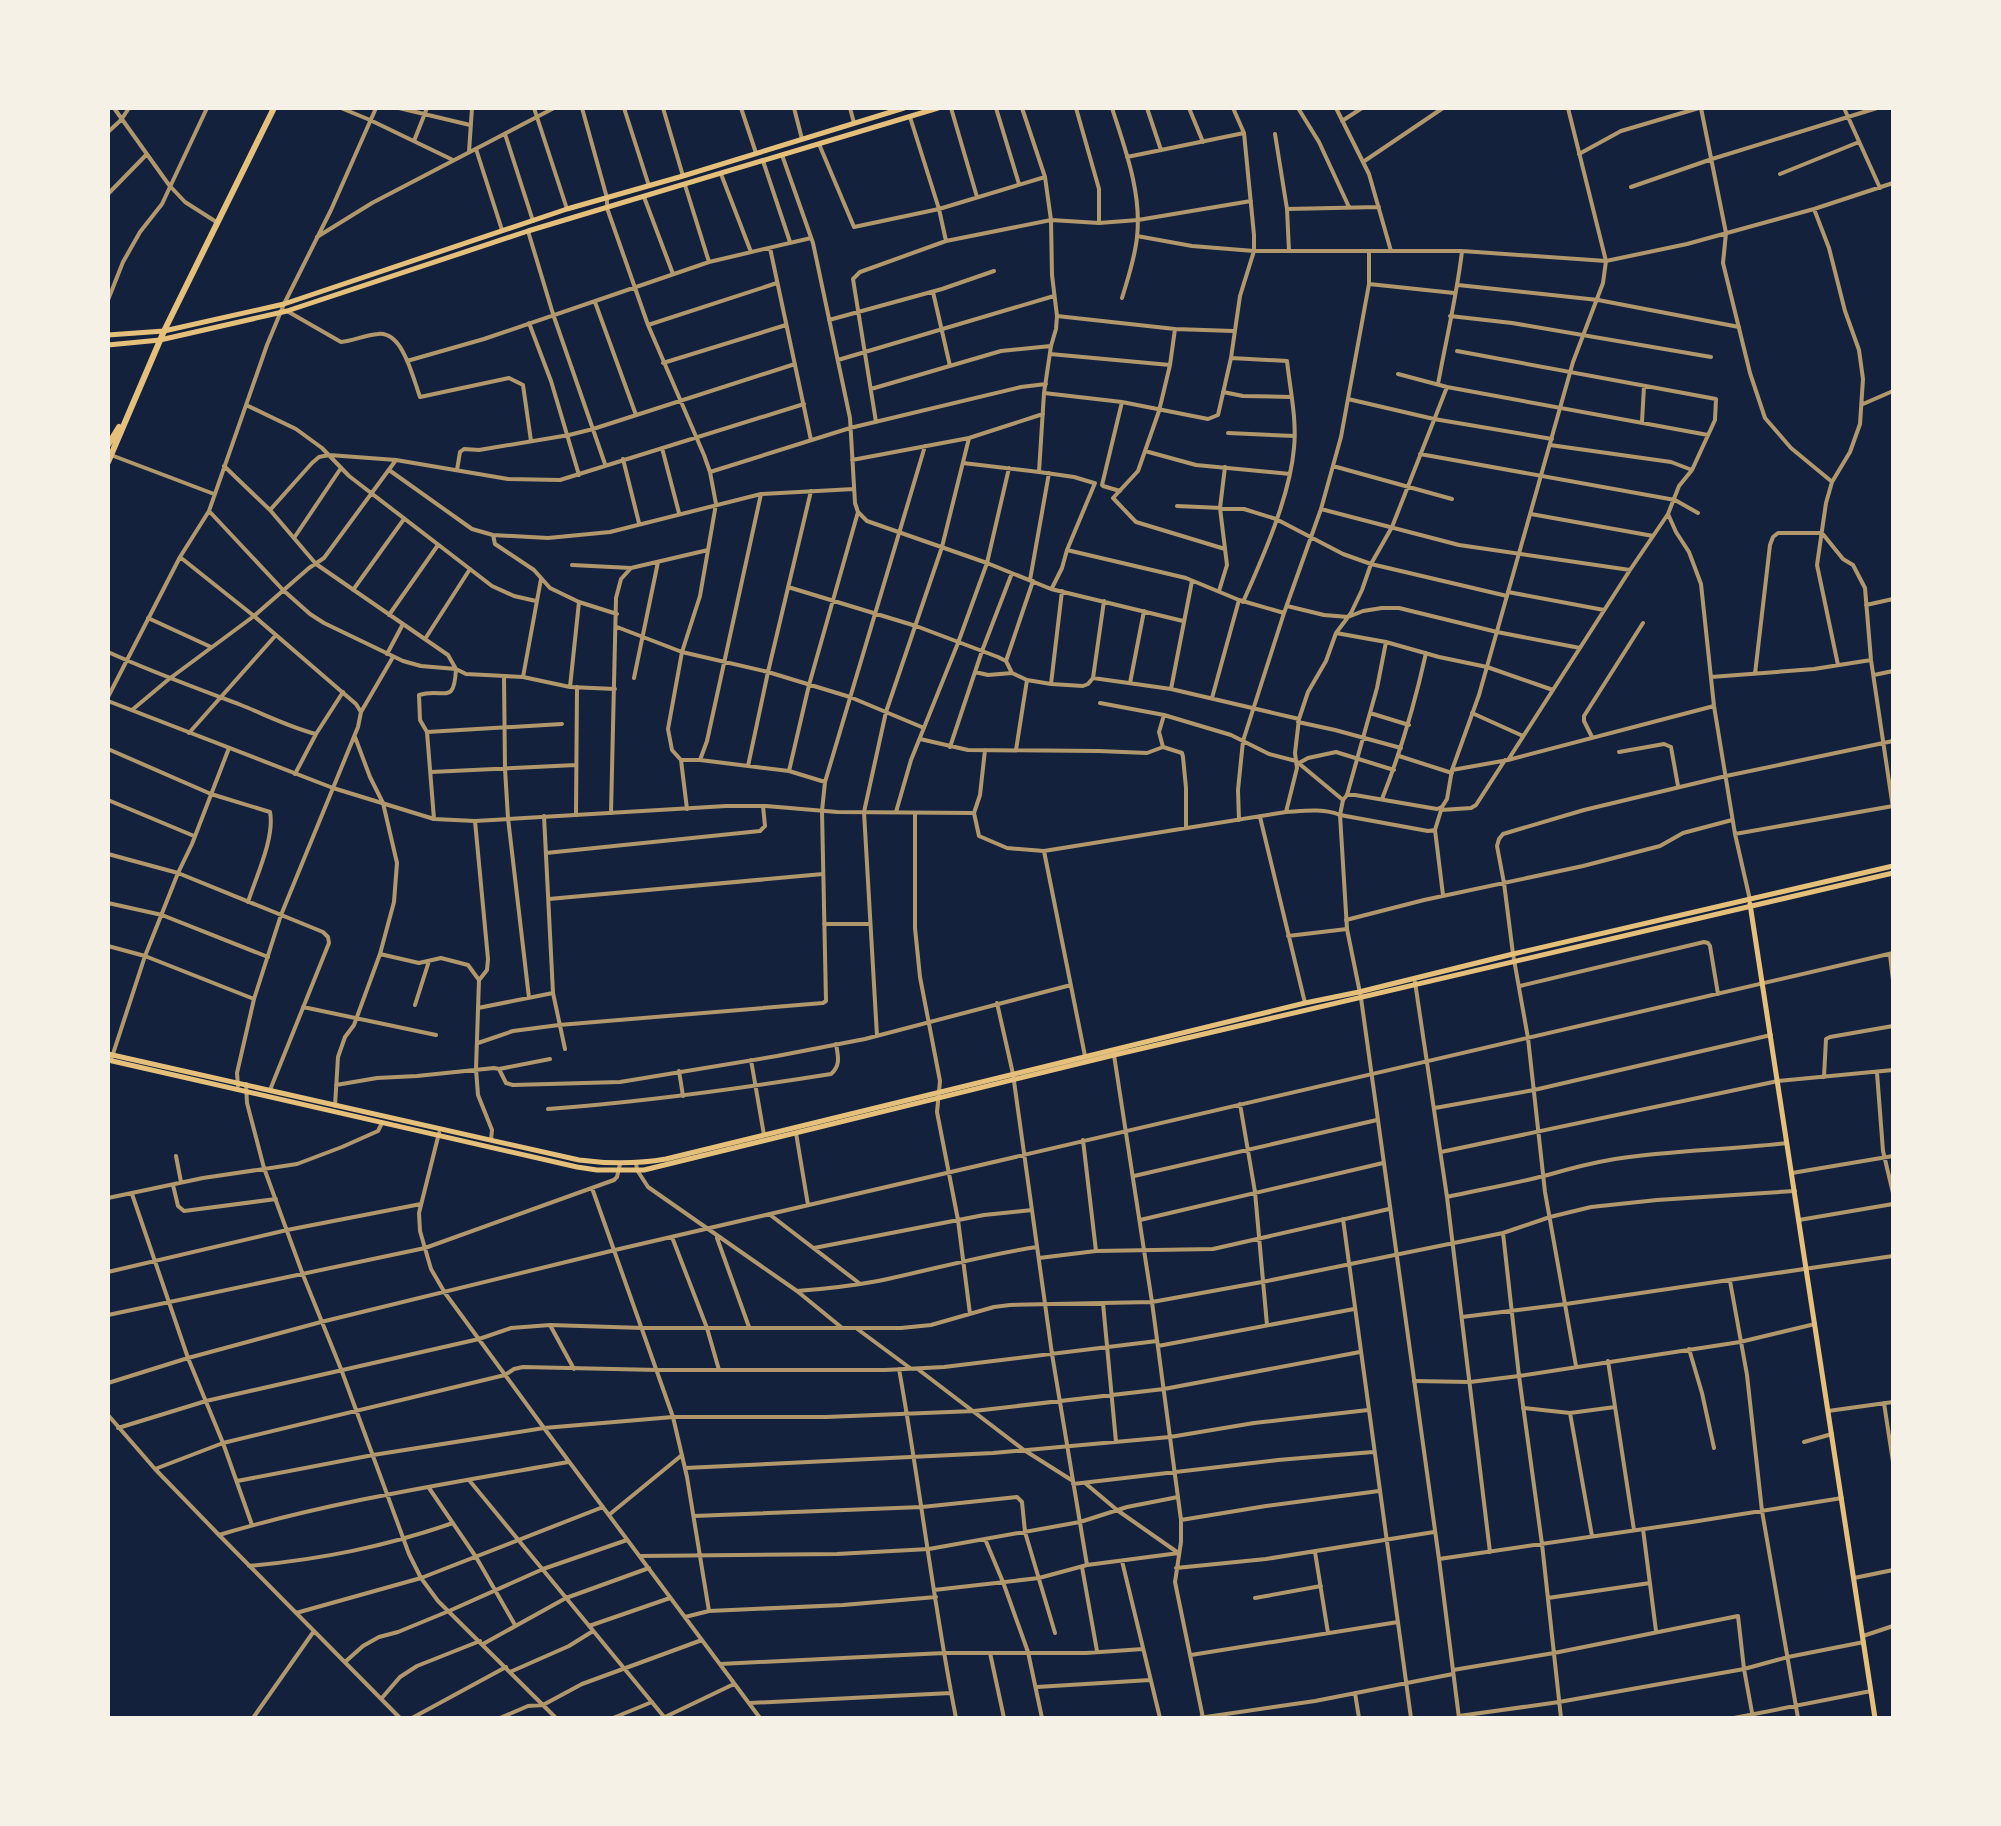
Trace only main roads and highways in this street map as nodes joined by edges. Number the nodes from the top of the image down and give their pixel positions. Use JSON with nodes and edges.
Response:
{"nodes":[{"id":1,"x":274,"y":108,"type":"edge"},
{"id":2,"x":904,"y":108,"type":"edge"},
{"id":3,"x":938,"y":108,"type":"edge"},
{"id":4,"x":164,"y":331,"type":"junction"},
{"id":5,"x":108,"y":335,"type":"edge"},
{"id":6,"x":160,"y":340,"type":"junction"},
{"id":7,"x":108,"y":345,"type":"edge"},
{"id":8,"x":129,"y":410,"type":"junction"},
{"id":9,"x":108,"y":445,"type":"edge"},
{"id":10,"x":110,"y":458,"type":"edge"},
{"id":11,"x":1893,"y":866,"type":"edge"},
{"id":12,"x":1893,"y":873,"type":"edge"},
{"id":13,"x":1750,"y":902,"type":"junction"},
{"id":14,"x":1360,"y":995,"type":"junction"},
{"id":15,"x":110,"y":1057,"type":"edge"},
{"id":16,"x":1013,"y":1077,"type":"junction"},
{"id":17,"x":246,"y":1087,"type":"junction"},
{"id":18,"x":796,"y":1130,"type":"junction"},
{"id":19,"x":439,"y":1132,"type":"junction"},
{"id":20,"x":637,"y":1166,"type":"junction"},
{"id":21,"x":620,"y":1167,"type":"junction"},
{"id":22,"x":1875,"y":1718,"type":"edge"}],
"edges":[{"from":1,"to":4,"type":"highway"},
{"from":2,"to":4,"type":"main road"},
{"from":3,"to":6,"type":"main road"},
{"from":4,"to":5,"type":"main road"},
{"from":4,"to":6,"type":"highway"},
{"from":6,"to":7,"type":"main road"},
{"from":6,"to":8,"type":"highway"},
{"from":8,"to":9,"type":"highway"},
{"from":8,"to":10,"type":"highway"},
{"from":11,"to":13,"type":"main road"},
{"from":12,"to":13,"type":"main road"},
{"from":13,"to":14,"type":"main road"},
{"from":13,"to":22,"type":"main road"},
{"from":14,"to":16,"type":"main road"},
{"from":14,"to":16,"type":"main road"},
{"from":15,"to":17,"type":"main road"},
{"from":16,"to":18,"type":"main road"},
{"from":17,"to":19,"type":"main road"},
{"from":17,"to":19,"type":"main road"},
{"from":18,"to":20,"type":"main road"},
{"from":18,"to":20,"type":"main road"},
{"from":19,"to":21,"type":"main road"},
{"from":19,"to":21,"type":"main road"},
{"from":20,"to":21,"type":"main road"}]}
